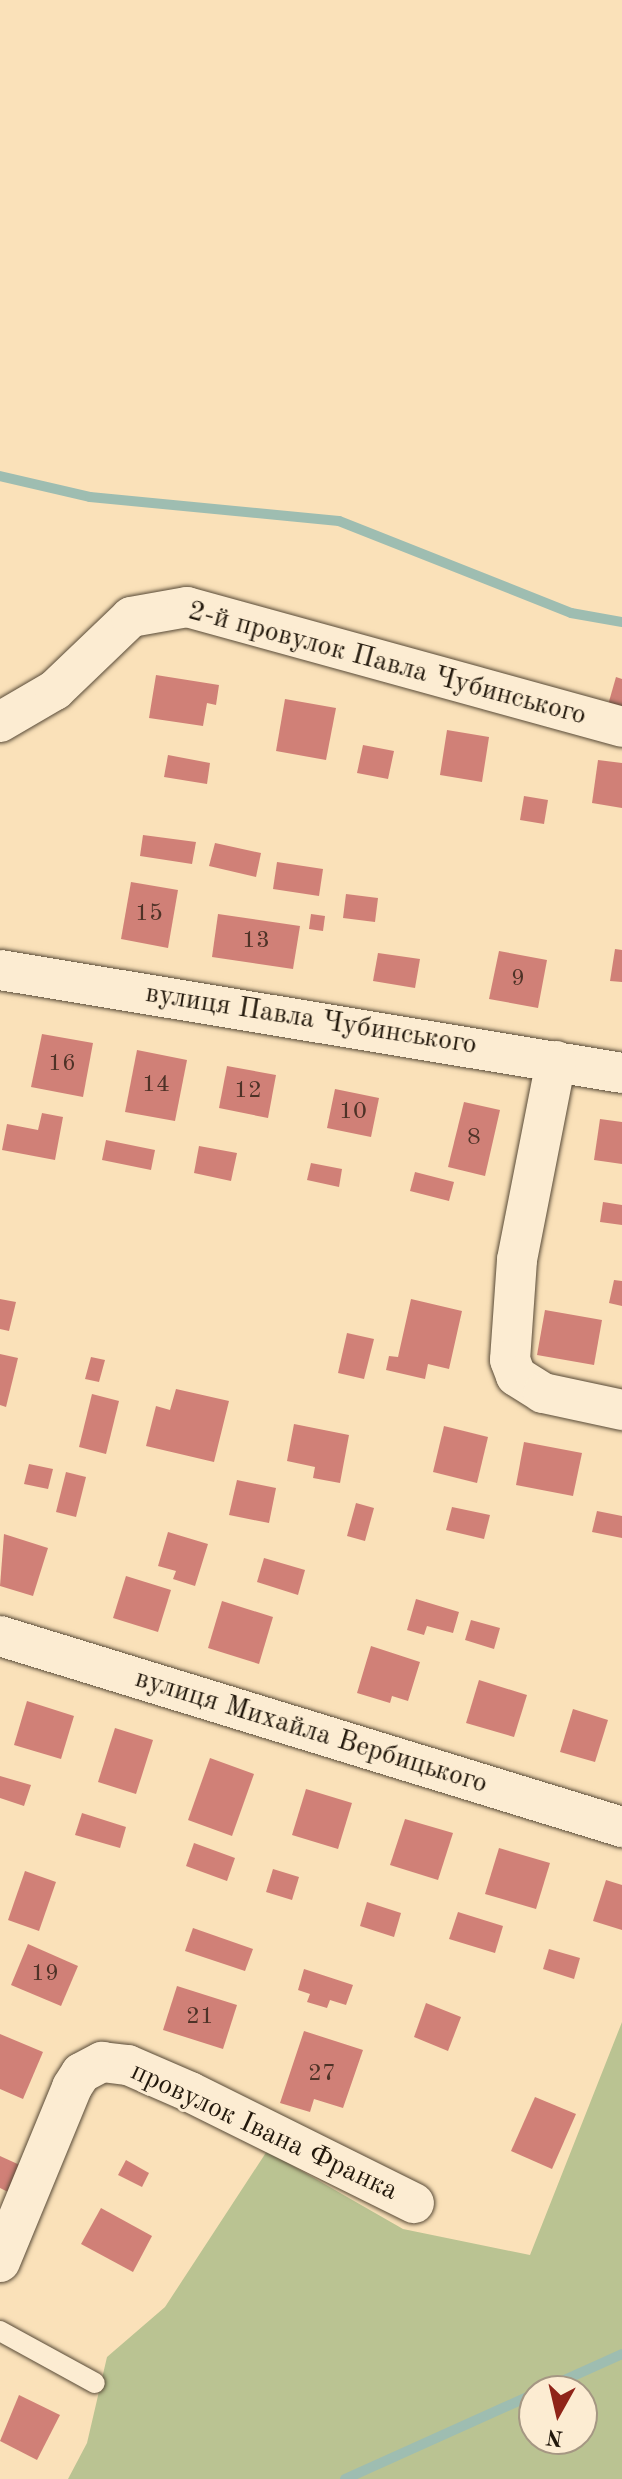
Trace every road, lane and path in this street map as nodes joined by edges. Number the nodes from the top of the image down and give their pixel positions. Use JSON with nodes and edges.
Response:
{"nodes":[{"id":1,"x":0,"y":722,"type":"edge"},
{"id":2,"x":622,"y":727,"type":"edge"},
{"id":3,"x":0,"y":970,"type":"edge"},
{"id":4,"x":556,"y":1061,"type":"junction"},
{"id":5,"x":622,"y":1073,"type":"edge"},
{"id":6,"x":622,"y":1410,"type":"edge"},
{"id":7,"x":0,"y":1636,"type":"edge"},
{"id":8,"x":622,"y":1827,"type":"edge"},
{"id":9,"x":414,"y":2203,"type":"dead end"},
{"id":10,"x":0,"y":2262,"type":"edge"},
{"id":11,"x":0,"y":2331,"type":"edge"},
{"id":12,"x":95,"y":2383,"type":"dead end"}],
"edges":[{"from":1,"to":2,"type":"street","name":"2-й провулок Павла Чубинського"},
{"from":3,"to":4,"type":"street","name":"вулиця Павла Чубинського"},
{"from":4,"to":5,"type":"street","name":"вулиця Павла Чубинського"},
{"from":4,"to":6,"type":"street"},
{"from":7,"to":8,"type":"street","name":"вулиця Михайла Вербицького"},
{"from":9,"to":10,"type":"street","name":"провулок Івана Франка"},
{"from":11,"to":12,"type":"lane"}]}
